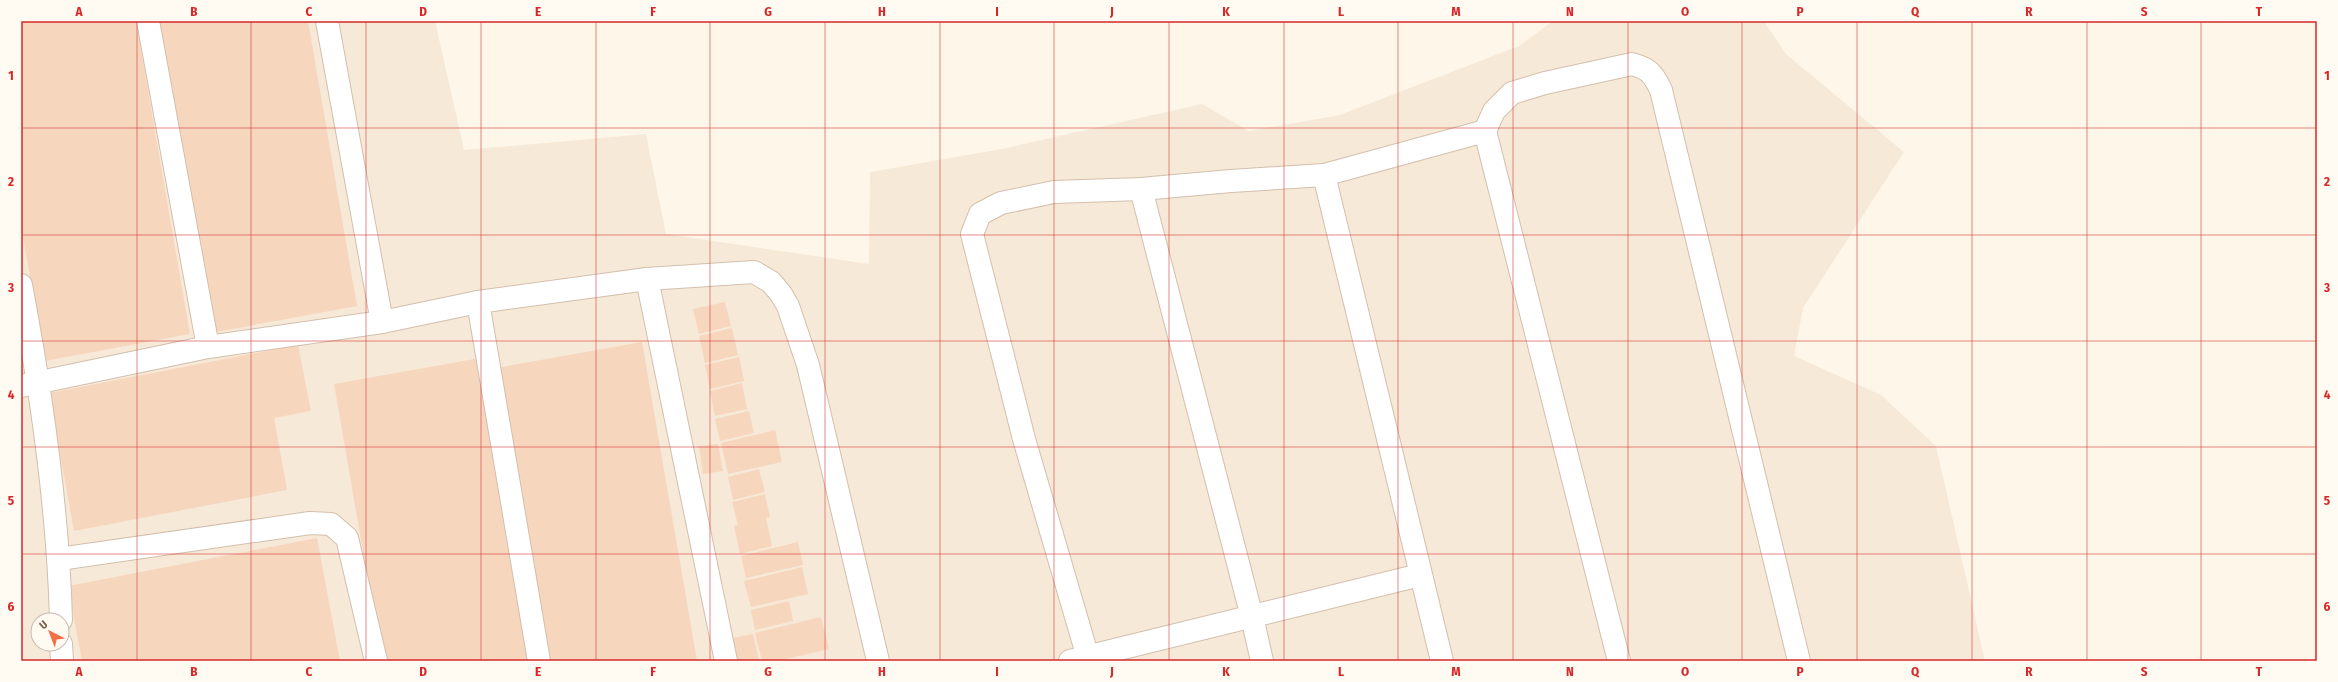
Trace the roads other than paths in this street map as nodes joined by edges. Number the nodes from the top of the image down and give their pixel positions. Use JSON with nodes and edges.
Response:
{"nodes":[{"id":1,"x":148,"y":21,"type":"edge"},
{"id":2,"x":327,"y":21,"type":"edge"},
{"id":3,"x":1485,"y":131,"type":"junction"},
{"id":4,"x":1324,"y":175,"type":"junction"},
{"id":5,"x":1141,"y":189,"type":"junction"},
{"id":6,"x":647,"y":279,"type":"junction"},
{"id":7,"x":21,"y":285,"type":"edge"},
{"id":8,"x":478,"y":302,"type":"junction"},
{"id":9,"x":382,"y":322,"type":"junction"},
{"id":10,"x":208,"y":347,"type":"junction"},
{"id":11,"x":30,"y":384,"type":"edge"},
{"id":12,"x":59,"y":558,"type":"junction"},
{"id":13,"x":1420,"y":574,"type":"junction"},
{"id":14,"x":61,"y":612,"type":"edge"},
{"id":15,"x":1252,"y":617,"type":"junction"},
{"id":16,"x":1083,"y":660,"type":"edge"},
{"id":17,"x":376,"y":661,"type":"edge"},
{"id":18,"x":539,"y":661,"type":"edge"},
{"id":19,"x":726,"y":661,"type":"edge"},
{"id":20,"x":878,"y":661,"type":"edge"},
{"id":21,"x":1262,"y":661,"type":"edge"},
{"id":22,"x":1442,"y":661,"type":"edge"},
{"id":23,"x":1619,"y":661,"type":"edge"},
{"id":24,"x":1799,"y":661,"type":"edge"}],
"edges":[{"from":1,"to":10,"type":"street"},
{"from":2,"to":9,"type":"street"},
{"from":3,"to":4,"type":"street"},
{"from":3,"to":23,"type":"street"},
{"from":3,"to":24,"type":"street"},
{"from":4,"to":5,"type":"street"},
{"from":4,"to":13,"type":"street"},
{"from":5,"to":15,"type":"street"},
{"from":5,"to":16,"type":"street"},
{"from":6,"to":8,"type":"street"},
{"from":6,"to":19,"type":"street"},
{"from":6,"to":20,"type":"street"},
{"from":7,"to":11,"type":"street"},
{"from":8,"to":9,"type":"street"},
{"from":8,"to":18,"type":"street"},
{"from":9,"to":10,"type":"street"},
{"from":10,"to":11,"type":"street"},
{"from":11,"to":12,"type":"street"},
{"from":12,"to":14,"type":"street"},
{"from":12,"to":17,"type":"street"},
{"from":13,"to":15,"type":"street"},
{"from":13,"to":22,"type":"street"},
{"from":15,"to":16,"type":"street"},
{"from":15,"to":21,"type":"street"}]}
